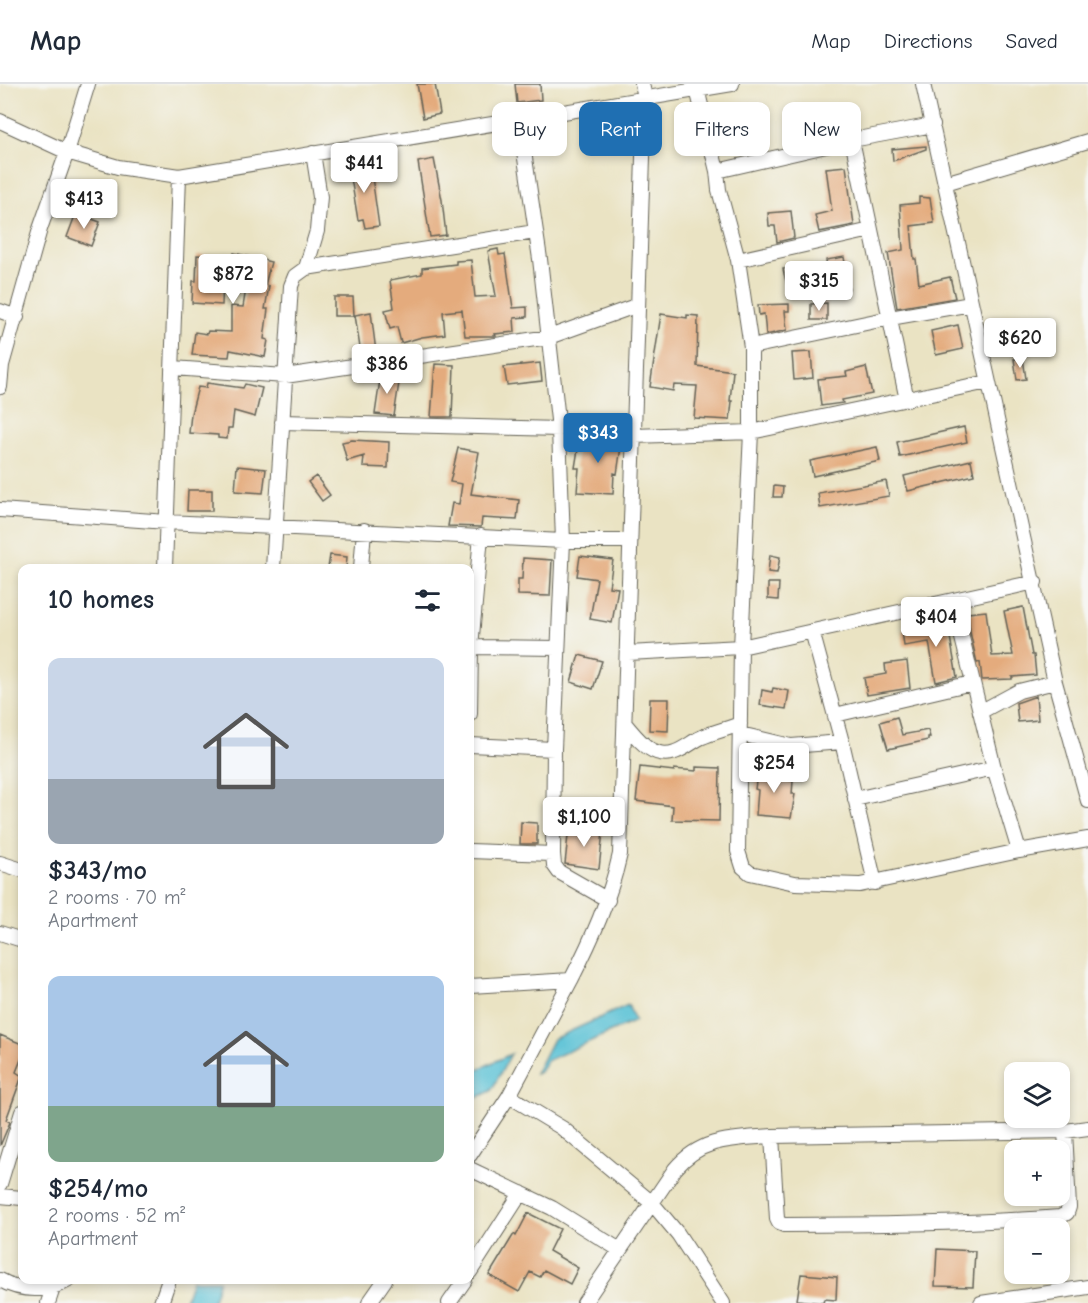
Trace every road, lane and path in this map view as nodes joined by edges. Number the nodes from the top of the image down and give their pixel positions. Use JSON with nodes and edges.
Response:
{"nodes":[{"id":1,"x":88,"y":84,"type":"edge"},
{"id":2,"x":732,"y":84,"type":"edge"},
{"id":3,"x":924,"y":84,"type":"edge"},
{"id":4,"x":697,"y":89,"type":"junction"},
{"id":5,"x":643,"y":91,"type":"edge"},
{"id":6,"x":567,"y":108,"type":"edge"},
{"id":7,"x":0,"y":121,"type":"edge"},
{"id":8,"x":492,"y":123,"type":"edge"},
{"id":9,"x":933,"y":126,"type":"junction"},
{"id":10,"x":861,"y":138,"type":"edge"},
{"id":11,"x":1088,"y":141,"type":"edge"},
{"id":12,"x":67,"y":152,"type":"junction"},
{"id":13,"x":313,"y":153,"type":"junction"},
{"id":14,"x":524,"y":156,"type":"edge"},
{"id":15,"x":782,"y":156,"type":"edge"},
{"id":16,"x":855,"y":156,"type":"edge"},
{"id":17,"x":717,"y":171,"type":"junction"},
{"id":18,"x":179,"y":176,"type":"junction"},
{"id":19,"x":945,"y":183,"type":"junction"},
{"id":20,"x":871,"y":230,"type":"junction"},
{"id":21,"x":535,"y":232,"type":"junction"},
{"id":22,"x":738,"y":260,"type":"junction"},
{"id":23,"x":306,"y":268,"type":"junction"},
{"id":24,"x":971,"y":304,"type":"junction"},
{"id":25,"x":638,"y":305,"type":"junction"},
{"id":26,"x":0,"y":312,"type":"edge"},
{"id":27,"x":17,"y":317,"type":"junction"},
{"id":28,"x":890,"y":318,"type":"junction"},
{"id":29,"x":549,"y":337,"type":"junction"},
{"id":30,"x":751,"y":346,"type":"junction"},
{"id":31,"x":1,"y":367,"type":"edge"},
{"id":32,"x":173,"y":368,"type":"junction"},
{"id":33,"x":285,"y":376,"type":"junction"},
{"id":34,"x":988,"y":382,"type":"junction"},
{"id":35,"x":0,"y":387,"type":"edge"},
{"id":36,"x":907,"y":400,"type":"junction"},
{"id":37,"x":282,"y":422,"type":"junction"},
{"id":38,"x":559,"y":429,"type":"junction"},
{"id":39,"x":634,"y":431,"type":"junction"},
{"id":40,"x":751,"y":432,"type":"junction"},
{"id":41,"x":0,"y":510,"type":"edge"},
{"id":42,"x":167,"y":522,"type":"junction"},
{"id":43,"x":274,"y":526,"type":"junction"},
{"id":44,"x":364,"y":530,"type":"junction"},
{"id":45,"x":481,"y":536,"type":"junction"},
{"id":46,"x":562,"y":541,"type":"junction"},
{"id":47,"x":630,"y":541,"type":"junction"},
{"id":48,"x":165,"y":564,"type":"edge"},
{"id":49,"x":273,"y":564,"type":"edge"},
{"id":50,"x":361,"y":564,"type":"edge"},
{"id":51,"x":1035,"y":582,"type":"junction"},
{"id":52,"x":952,"y":601,"type":"junction"},
{"id":53,"x":474,"y":614,"type":"edge"},
{"id":54,"x":812,"y":631,"type":"junction"},
{"id":55,"x":474,"y":647,"type":"edge"},
{"id":56,"x":741,"y":647,"type":"junction"},
{"id":57,"x":558,"y":648,"type":"junction"},
{"id":58,"x":628,"y":653,"type":"junction"},
{"id":59,"x":972,"y":682,"type":"junction"},
{"id":60,"x":1055,"y":682,"type":"junction"},
{"id":61,"x":980,"y":712,"type":"junction"},
{"id":62,"x":834,"y":715,"type":"junction"},
{"id":63,"x":626,"y":725,"type":"junction"},
{"id":64,"x":740,"y":729,"type":"junction"},
{"id":65,"x":842,"y":742,"type":"junction"},
{"id":66,"x":474,"y":745,"type":"edge"},
{"id":67,"x":554,"y":749,"type":"junction"},
{"id":68,"x":994,"y":768,"type":"junction"},
{"id":69,"x":855,"y":799,"type":"junction"},
{"id":70,"x":1088,"y":801,"type":"edge"},
{"id":71,"x":1088,"y":839,"type":"edge"},
{"id":72,"x":474,"y":850,"type":"edge"},
{"id":73,"x":1019,"y":851,"type":"junction"},
{"id":74,"x":553,"y":854,"type":"junction"},
{"id":75,"x":2,"y":864,"type":"edge"},
{"id":76,"x":18,"y":869,"type":"edge"},
{"id":77,"x":0,"y":878,"type":"edge"},
{"id":78,"x":875,"y":883,"type":"junction"},
{"id":79,"x":608,"y":900,"type":"junction"},
{"id":80,"x":0,"y":933,"type":"edge"},
{"id":81,"x":18,"y":939,"type":"edge"},
{"id":82,"x":571,"y":980,"type":"junction"},
{"id":83,"x":474,"y":986,"type":"edge"},
{"id":84,"x":509,"y":1096,"type":"junction"},
{"id":85,"x":18,"y":1125,"type":"edge"},
{"id":86,"x":1088,"y":1128,"type":"edge"},
{"id":87,"x":1065,"y":1131,"type":"junction"},
{"id":88,"x":772,"y":1136,"type":"junction"},
{"id":89,"x":474,"y":1149,"type":"edge"},
{"id":90,"x":474,"y":1171,"type":"edge"},
{"id":91,"x":0,"y":1184,"type":"edge"},
{"id":92,"x":521,"y":1193,"type":"junction"},
{"id":93,"x":0,"y":1196,"type":"edge"},
{"id":94,"x":18,"y":1198,"type":"edge"},
{"id":95,"x":652,"y":1203,"type":"junction"},
{"id":96,"x":620,"y":1250,"type":"junction"},
{"id":97,"x":474,"y":1266,"type":"edge"},
{"id":98,"x":0,"y":1280,"type":"edge"},
{"id":99,"x":61,"y":1284,"type":"edge"},
{"id":100,"x":163,"y":1284,"type":"edge"},
{"id":101,"x":382,"y":1284,"type":"edge"},
{"id":102,"x":462,"y":1284,"type":"edge"},
{"id":103,"x":1088,"y":1287,"type":"edge"},
{"id":104,"x":53,"y":1288,"type":"junction"},
{"id":105,"x":48,"y":1303,"type":"edge"},
{"id":106,"x":161,"y":1303,"type":"edge"},
{"id":107,"x":369,"y":1303,"type":"edge"},
{"id":108,"x":449,"y":1303,"type":"edge"},
{"id":109,"x":584,"y":1303,"type":"edge"},
{"id":110,"x":723,"y":1303,"type":"edge"},
{"id":111,"x":981,"y":1303,"type":"edge"}],
"edges":[{"from":1,"to":12,"type":"street"},
{"from":2,"to":4,"type":"street"},
{"from":3,"to":9,"type":"street"},
{"from":4,"to":5,"type":"street"},
{"from":4,"to":17,"type":"street"},
{"from":5,"to":6,"type":"street"},
{"from":5,"to":25,"type":"street"},
{"from":7,"to":12,"type":"street"},
{"from":8,"to":13,"type":"street"},
{"from":9,"to":10,"type":"street"},
{"from":9,"to":19,"type":"street"},
{"from":11,"to":19,"type":"street"},
{"from":12,"to":18,"type":"street"},
{"from":12,"to":27,"type":"street"},
{"from":13,"to":18,"type":"street"},
{"from":13,"to":23,"type":"street"},
{"from":14,"to":21,"type":"street"},
{"from":15,"to":17,"type":"street"},
{"from":16,"to":20,"type":"street"},
{"from":17,"to":22,"type":"street"},
{"from":18,"to":32,"type":"street"},
{"from":19,"to":24,"type":"street"},
{"from":20,"to":22,"type":"street"},
{"from":20,"to":28,"type":"street"},
{"from":21,"to":23,"type":"street"},
{"from":21,"to":29,"type":"street"},
{"from":22,"to":30,"type":"street"},
{"from":23,"to":33,"type":"street"},
{"from":24,"to":28,"type":"street"},
{"from":24,"to":34,"type":"street"},
{"from":25,"to":29,"type":"street"},
{"from":25,"to":39,"type":"street"},
{"from":26,"to":27,"type":"street"},
{"from":27,"to":31,"type":"street"},
{"from":28,"to":30,"type":"street"},
{"from":28,"to":36,"type":"street"},
{"from":29,"to":33,"type":"street"},
{"from":29,"to":38,"type":"street"},
{"from":30,"to":40,"type":"street"},
{"from":31,"to":35,"type":"street"},
{"from":32,"to":33,"type":"street"},
{"from":32,"to":42,"type":"street"},
{"from":33,"to":37,"type":"street"},
{"from":34,"to":36,"type":"street"},
{"from":34,"to":51,"type":"street"},
{"from":36,"to":40,"type":"street"},
{"from":37,"to":38,"type":"street"},
{"from":37,"to":43,"type":"street"},
{"from":38,"to":39,"type":"street"},
{"from":38,"to":46,"type":"street"},
{"from":39,"to":40,"type":"street"},
{"from":39,"to":47,"type":"street"},
{"from":40,"to":56,"type":"street"},
{"from":41,"to":42,"type":"street"},
{"from":42,"to":43,"type":"street"},
{"from":42,"to":48,"type":"street"},
{"from":43,"to":44,"type":"street"},
{"from":43,"to":49,"type":"street"},
{"from":44,"to":45,"type":"street"},
{"from":44,"to":50,"type":"street"},
{"from":45,"to":46,"type":"street"},
{"from":45,"to":53,"type":"street"},
{"from":46,"to":47,"type":"street"},
{"from":46,"to":57,"type":"street"},
{"from":47,"to":58,"type":"street"},
{"from":51,"to":52,"type":"street"},
{"from":51,"to":60,"type":"street"},
{"from":52,"to":54,"type":"street"},
{"from":52,"to":59,"type":"street"},
{"from":54,"to":56,"type":"street"},
{"from":54,"to":62,"type":"street"},
{"from":55,"to":57,"type":"street"},
{"from":56,"to":58,"type":"street"},
{"from":56,"to":64,"type":"street"},
{"from":57,"to":67,"type":"street"},
{"from":58,"to":63,"type":"street"},
{"from":59,"to":61,"type":"street"},
{"from":59,"to":62,"type":"street"},
{"from":60,"to":61,"type":"street"},
{"from":60,"to":70,"type":"street"},
{"from":61,"to":68,"type":"street"},
{"from":62,"to":65,"type":"street"},
{"from":63,"to":64,"type":"street"},
{"from":63,"to":79,"type":"street"},
{"from":64,"to":65,"type":"street"},
{"from":64,"to":78,"type":"street"},
{"from":65,"to":69,"type":"street"},
{"from":66,"to":67,"type":"street"},
{"from":67,"to":74,"type":"street"},
{"from":68,"to":69,"type":"street"},
{"from":68,"to":73,"type":"street"},
{"from":69,"to":78,"type":"street"},
{"from":71,"to":73,"type":"street"},
{"from":72,"to":74,"type":"street"},
{"from":73,"to":78,"type":"street"},
{"from":74,"to":79,"type":"street"},
{"from":75,"to":76,"type":"street"},
{"from":75,"to":77,"type":"street"},
{"from":79,"to":82,"type":"street"},
{"from":80,"to":81,"type":"street"},
{"from":82,"to":83,"type":"street"},
{"from":82,"to":84,"type":"street"},
{"from":84,"to":89,"type":"street"},
{"from":84,"to":95,"type":"street"},
{"from":85,"to":91,"type":"street"},
{"from":86,"to":87,"type":"street"},
{"from":87,"to":88,"type":"street"},
{"from":87,"to":88,"type":"street"},
{"from":88,"to":95,"type":"street"},
{"from":90,"to":92,"type":"street"},
{"from":92,"to":96,"type":"street"},
{"from":92,"to":97,"type":"street"},
{"from":93,"to":94,"type":"street"},
{"from":95,"to":96,"type":"street"},
{"from":95,"to":110,"type":"street"},
{"from":96,"to":109,"type":"street"},
{"from":98,"to":104,"type":"street"},
{"from":99,"to":104,"type":"street"},
{"from":100,"to":106,"type":"street"},
{"from":101,"to":107,"type":"street"},
{"from":102,"to":108,"type":"street"},
{"from":103,"to":111,"type":"street"},
{"from":104,"to":105,"type":"street"}]}
